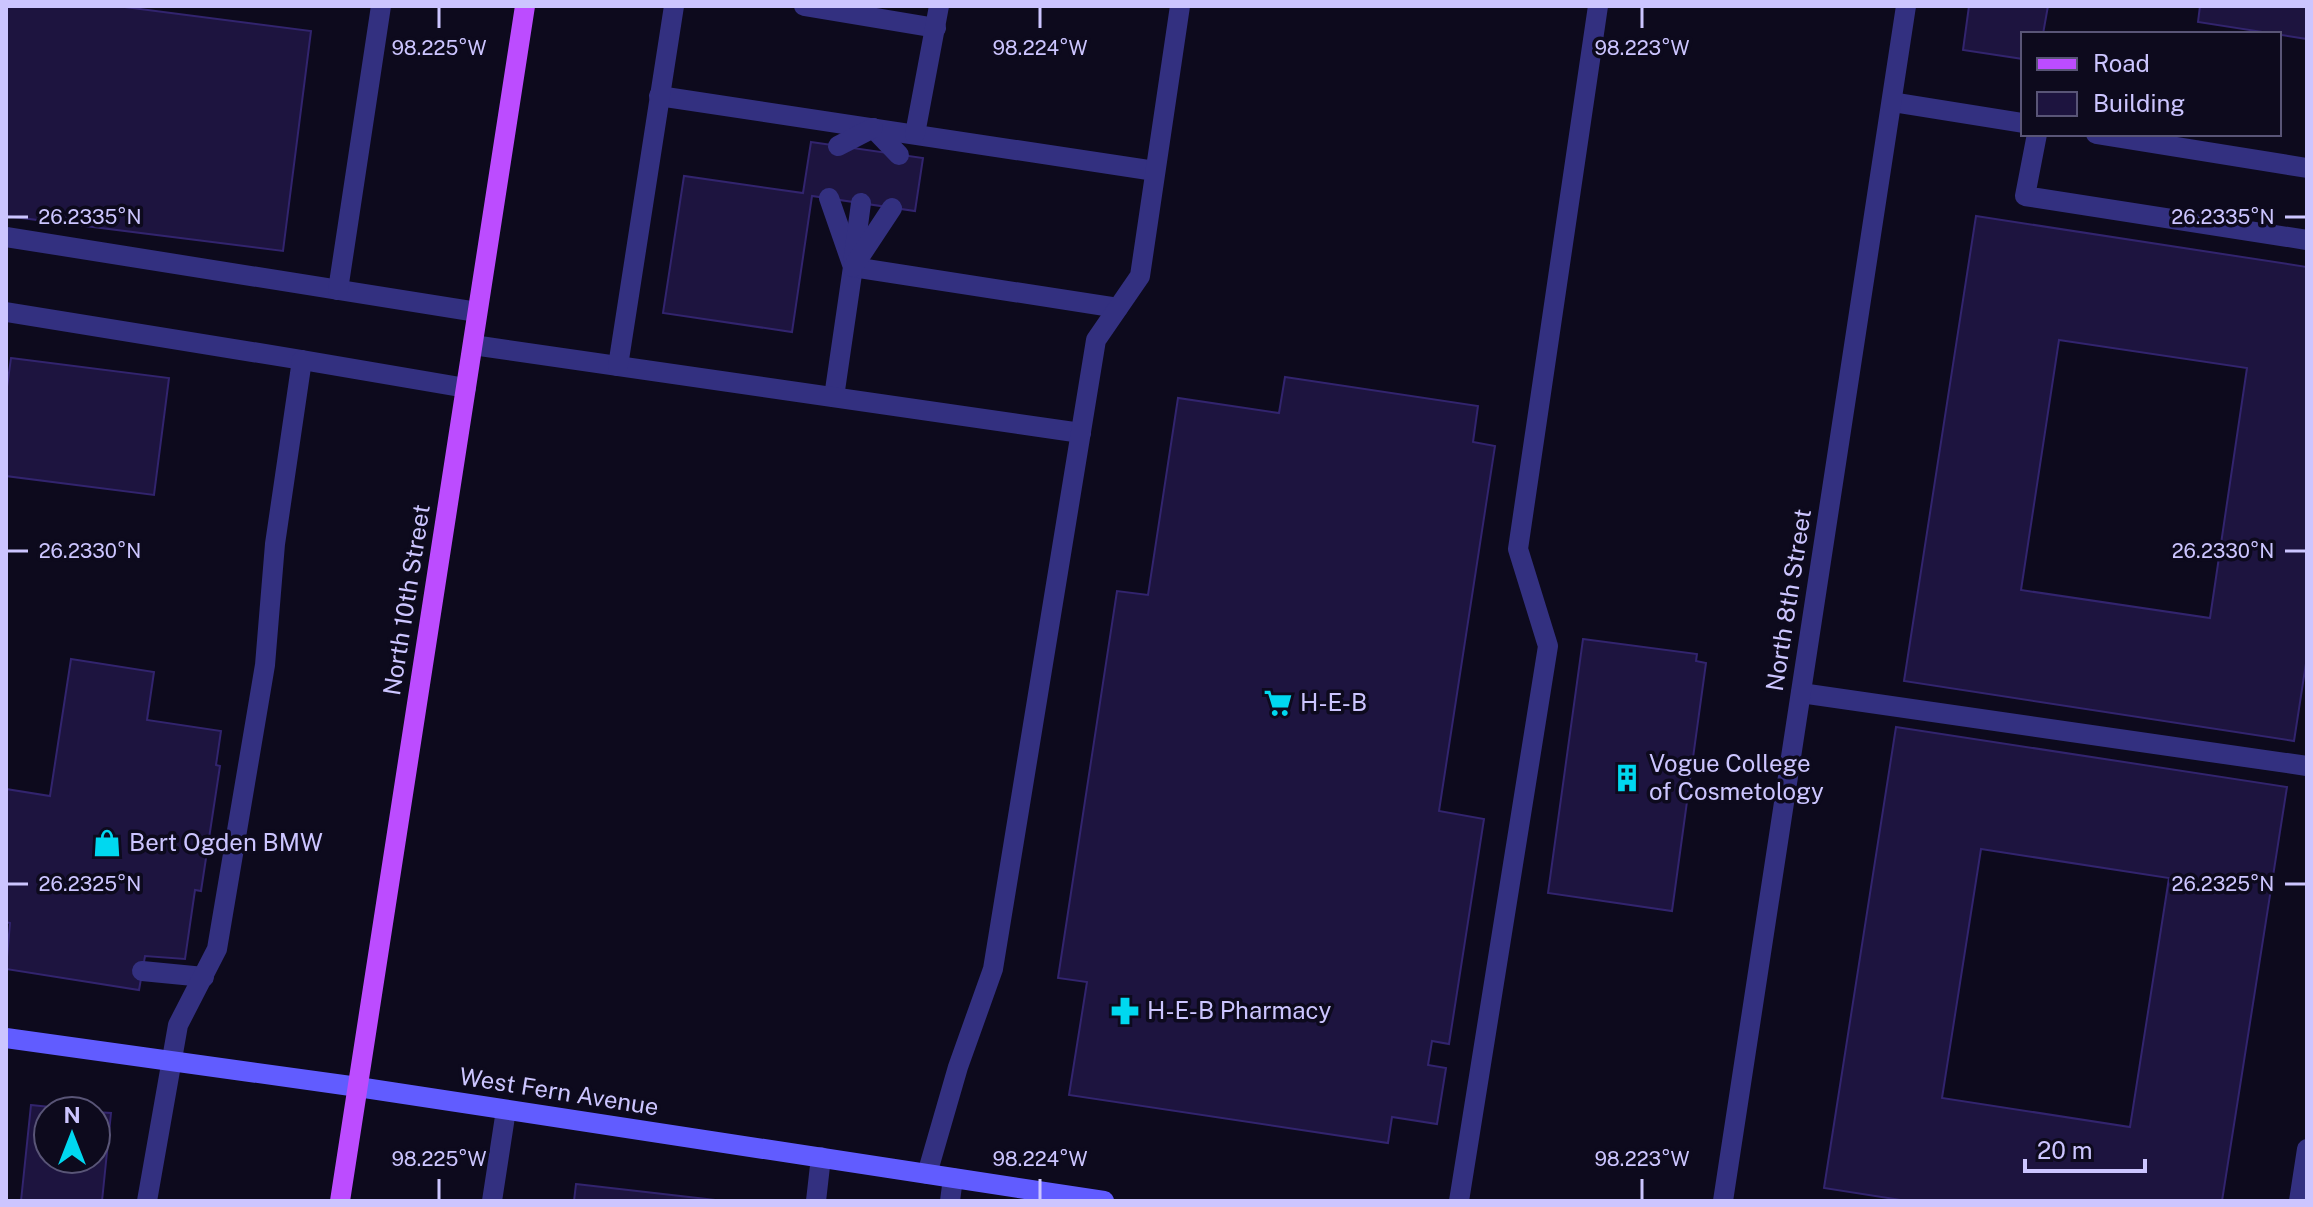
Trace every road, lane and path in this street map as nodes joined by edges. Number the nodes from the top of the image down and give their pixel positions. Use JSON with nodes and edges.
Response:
{"nodes":[{"id":1,"x":381,"y":6,"type":"edge"},
{"id":2,"x":674,"y":6,"type":"edge"},
{"id":3,"x":804,"y":6,"type":"edge"},
{"id":4,"x":863,"y":6,"type":"edge"},
{"id":5,"x":939,"y":6,"type":"edge"},
{"id":6,"x":1180,"y":6,"type":"edge"},
{"id":7,"x":1598,"y":6,"type":"edge"},
{"id":8,"x":1906,"y":6,"type":"edge"},
{"id":9,"x":519,"y":7,"type":"edge"},
{"id":10,"x":843,"y":12,"type":"junction"},
{"id":11,"x":936,"y":28,"type":"junction"},
{"id":12,"x":659,"y":96,"type":"junction"},
{"id":13,"x":1892,"y":102,"type":"junction"},
{"id":14,"x":2021,"y":123,"type":"edge"},
{"id":15,"x":873,"y":128,"type":"junction"},
{"id":16,"x":915,"y":134,"type":"junction"},
{"id":17,"x":2037,"y":136,"type":"edge"},
{"id":18,"x":2108,"y":136,"type":"edge"},
{"id":19,"x":838,"y":146,"type":"dead end"},
{"id":20,"x":870,"y":150,"type":"dead end"},
{"id":21,"x":899,"y":155,"type":"dead end"},
{"id":22,"x":2307,"y":168,"type":"edge"},
{"id":23,"x":1155,"y":171,"type":"junction"},
{"id":24,"x":829,"y":198,"type":"dead end"},
{"id":25,"x":861,"y":203,"type":"dead end"},
{"id":26,"x":892,"y":208,"type":"dead end"},
{"id":27,"x":6,"y":237,"type":"edge"},
{"id":28,"x":2307,"y":240,"type":"edge"},
{"id":29,"x":853,"y":267,"type":"junction"},
{"id":30,"x":338,"y":290,"type":"junction"},
{"id":31,"x":1118,"y":308,"type":"junction"},
{"id":32,"x":6,"y":312,"type":"edge"},
{"id":33,"x":477,"y":312,"type":"junction"},
{"id":34,"x":473,"y":345,"type":"junction"},
{"id":35,"x":302,"y":360,"type":"junction"},
{"id":36,"x":618,"y":366,"type":"junction"},
{"id":37,"x":466,"y":388,"type":"junction"},
{"id":38,"x":834,"y":397,"type":"junction"},
{"id":39,"x":1081,"y":433,"type":"junction"},
{"id":40,"x":1801,"y":693,"type":"junction"},
{"id":41,"x":2307,"y":766,"type":"edge"},
{"id":42,"x":142,"y":971,"type":"dead end"},
{"id":43,"x":204,"y":977,"type":"junction"},
{"id":44,"x":6,"y":1038,"type":"edge"},
{"id":45,"x":170,"y":1061,"type":"junction"},
{"id":46,"x":358,"y":1087,"type":"junction"},
{"id":47,"x":506,"y":1110,"type":"junction"},
{"id":48,"x":2307,"y":1149,"type":"edge"},
{"id":49,"x":821,"y":1157,"type":"junction"},
{"id":50,"x":927,"y":1174,"type":"junction"},
{"id":51,"x":953,"y":1178,"type":"junction"},
{"id":52,"x":147,"y":1201,"type":"edge"},
{"id":53,"x":340,"y":1201,"type":"edge"},
{"id":54,"x":492,"y":1201,"type":"edge"},
{"id":55,"x":816,"y":1201,"type":"edge"},
{"id":56,"x":950,"y":1201,"type":"edge"},
{"id":57,"x":1104,"y":1201,"type":"edge"},
{"id":58,"x":1459,"y":1201,"type":"edge"},
{"id":59,"x":1723,"y":1201,"type":"edge"},
{"id":60,"x":2299,"y":1201,"type":"edge"}],
"edges":[{"from":1,"to":30,"type":"street"},
{"from":2,"to":12,"type":"street"},
{"from":3,"to":10,"type":"street"},
{"from":4,"to":10,"type":"street"},
{"from":5,"to":11,"type":"street"},
{"from":6,"to":23,"type":"street"},
{"from":7,"to":58,"type":"street"},
{"from":8,"to":13,"type":"street","name":"North 8th Street"},
{"from":9,"to":33,"type":"main road","name":"North 10th Street"},
{"from":10,"to":11,"type":"street"},
{"from":11,"to":16,"type":"street"},
{"from":12,"to":15,"type":"street"},
{"from":12,"to":36,"type":"street"},
{"from":13,"to":14,"type":"street"},
{"from":13,"to":40,"type":"street","name":"North 8th Street"},
{"from":15,"to":16,"type":"street"},
{"from":15,"to":19,"type":"street"},
{"from":15,"to":20,"type":"street"},
{"from":15,"to":21,"type":"street"},
{"from":16,"to":23,"type":"street"},
{"from":17,"to":28,"type":"street"},
{"from":18,"to":22,"type":"street"},
{"from":23,"to":31,"type":"street"},
{"from":24,"to":29,"type":"street"},
{"from":25,"to":29,"type":"street"},
{"from":26,"to":29,"type":"street"},
{"from":27,"to":30,"type":"street"},
{"from":29,"to":31,"type":"street"},
{"from":29,"to":38,"type":"street"},
{"from":30,"to":33,"type":"street"},
{"from":31,"to":39,"type":"street"},
{"from":32,"to":35,"type":"street"},
{"from":33,"to":34,"type":"main road","name":"North 10th Street"},
{"from":34,"to":36,"type":"street"},
{"from":34,"to":37,"type":"main road","name":"North 10th Street"},
{"from":35,"to":37,"type":"street"},
{"from":35,"to":43,"type":"street"},
{"from":36,"to":38,"type":"street"},
{"from":37,"to":46,"type":"main road","name":"North 10th Street"},
{"from":38,"to":39,"type":"street"},
{"from":39,"to":50,"type":"street"},
{"from":40,"to":41,"type":"street"},
{"from":40,"to":59,"type":"street","name":"North 8th Street"},
{"from":42,"to":43,"type":"street"},
{"from":43,"to":45,"type":"street"},
{"from":44,"to":45,"type":"street","name":"West Fern Avenue"},
{"from":45,"to":46,"type":"street","name":"West Fern Avenue"},
{"from":45,"to":52,"type":"street"},
{"from":46,"to":47,"type":"street","name":"West Fern Avenue"},
{"from":46,"to":53,"type":"main road","name":"North 10th Street"},
{"from":47,"to":49,"type":"street","name":"West Fern Avenue"},
{"from":47,"to":54,"type":"street"},
{"from":48,"to":60,"type":"street"},
{"from":49,"to":50,"type":"street","name":"West Fern Avenue"},
{"from":49,"to":55,"type":"street"},
{"from":50,"to":51,"type":"street","name":"West Fern Avenue"},
{"from":51,"to":56,"type":"street"},
{"from":51,"to":57,"type":"street","name":"West Fern Avenue"}]}
